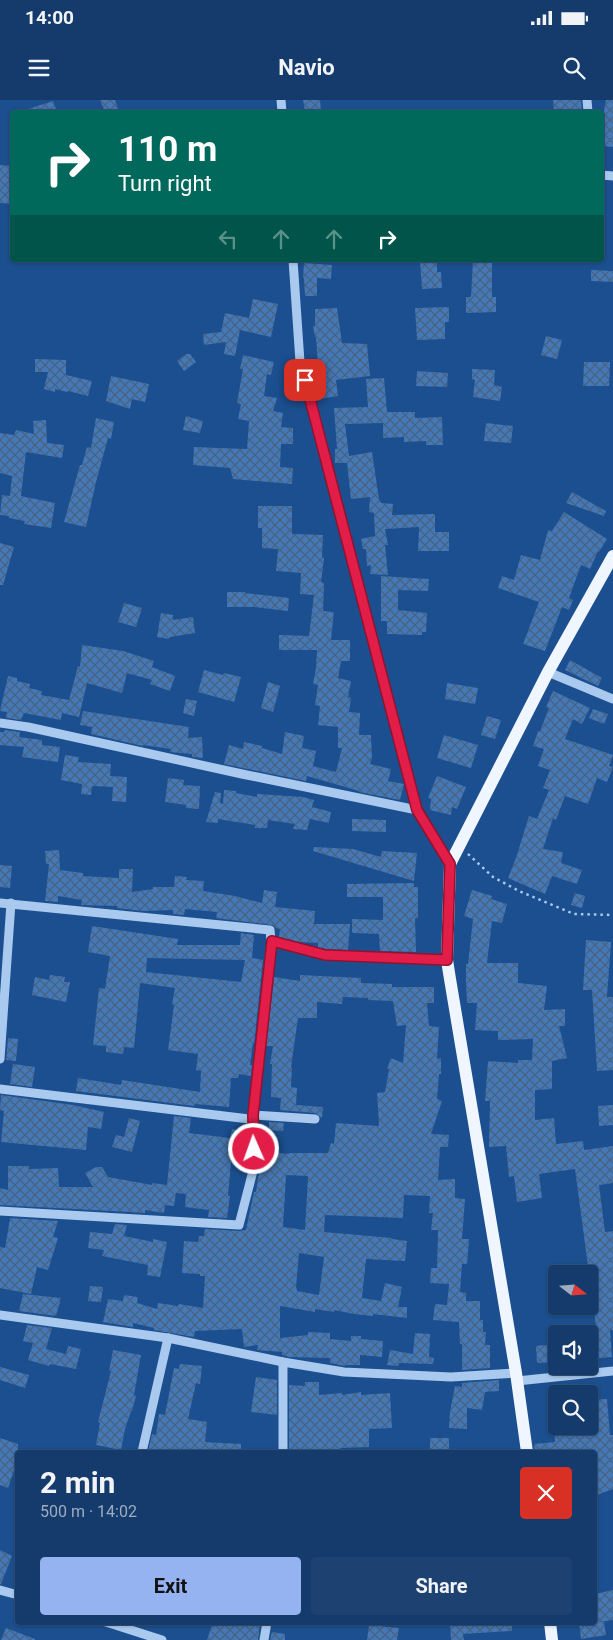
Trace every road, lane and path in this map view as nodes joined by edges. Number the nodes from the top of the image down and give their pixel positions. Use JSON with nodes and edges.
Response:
{"nodes":[{"id":1,"x":293,"y":262,"type":"edge"},
{"id":2,"x":613,"y":556,"type":"edge"},
{"id":3,"x":548,"y":672,"type":"junction"},
{"id":4,"x":613,"y":699,"type":"edge"},
{"id":5,"x":0,"y":723,"type":"edge"},
{"id":6,"x":417,"y":810,"type":"junction"},
{"id":7,"x":460,"y":846,"type":"junction"},
{"id":8,"x":450,"y":864,"type":"junction"},
{"id":9,"x":0,"y":903,"type":"edge"},
{"id":10,"x":11,"y":903,"type":"junction"},
{"id":11,"x":613,"y":915,"type":"edge"},
{"id":12,"x":272,"y":941,"type":"junction"},
{"id":13,"x":447,"y":960,"type":"junction"},
{"id":14,"x":2,"y":1008,"type":"edge"},
{"id":15,"x":0,"y":1059,"type":"edge"},
{"id":16,"x":0,"y":1089,"type":"edge"},
{"id":17,"x":253,"y":1115,"type":"junction"},
{"id":18,"x":315,"y":1119,"type":"dead end"},
{"id":19,"x":0,"y":1211,"type":"edge"},
{"id":20,"x":0,"y":1315,"type":"edge"},
{"id":21,"x":168,"y":1338,"type":"junction"},
{"id":22,"x":283,"y":1362,"type":"junction"},
{"id":23,"x":613,"y":1372,"type":"edge"},
{"id":24,"x":517,"y":1377,"type":"junction"},
{"id":25,"x":142,"y":1450,"type":"edge"},
{"id":26,"x":283,"y":1450,"type":"edge"},
{"id":27,"x":528,"y":1450,"type":"edge"},
{"id":28,"x":0,"y":1590,"type":"edge"},
{"id":29,"x":15,"y":1594,"type":"edge"},
{"id":30,"x":112,"y":1625,"type":"edge"},
{"id":31,"x":266,"y":1625,"type":"edge"},
{"id":32,"x":550,"y":1625,"type":"edge"},
{"id":33,"x":135,"y":1636,"type":"edge"},
{"id":34,"x":162,"y":1640,"type":"edge"},
{"id":35,"x":264,"y":1640,"type":"edge"},
{"id":36,"x":552,"y":1640,"type":"edge"}],
"edges":[{"from":1,"to":6,"type":"street"},
{"from":2,"to":3,"type":"main road"},
{"from":3,"to":4,"type":"street"},
{"from":3,"to":7,"type":"main road"},
{"from":5,"to":6,"type":"street"},
{"from":6,"to":8,"type":"street"},
{"from":7,"to":8,"type":"main road"},
{"from":7,"to":11,"type":"path"},
{"from":8,"to":13,"type":"main road"},
{"from":9,"to":10,"type":"street"},
{"from":10,"to":12,"type":"street"},
{"from":10,"to":14,"type":"street"},
{"from":12,"to":13,"type":"street"},
{"from":12,"to":17,"type":"street"},
{"from":13,"to":24,"type":"main road"},
{"from":14,"to":15,"type":"street"},
{"from":16,"to":17,"type":"street"},
{"from":17,"to":18,"type":"street"},
{"from":17,"to":19,"type":"street"},
{"from":20,"to":21,"type":"street"},
{"from":21,"to":22,"type":"street"},
{"from":21,"to":25,"type":"street"},
{"from":22,"to":24,"type":"street"},
{"from":22,"to":26,"type":"street"},
{"from":23,"to":24,"type":"street"},
{"from":24,"to":27,"type":"main road"},
{"from":28,"to":29,"type":"street"},
{"from":30,"to":33,"type":"street"},
{"from":31,"to":35,"type":"street"},
{"from":32,"to":36,"type":"main road"},
{"from":33,"to":34,"type":"street"}]}
